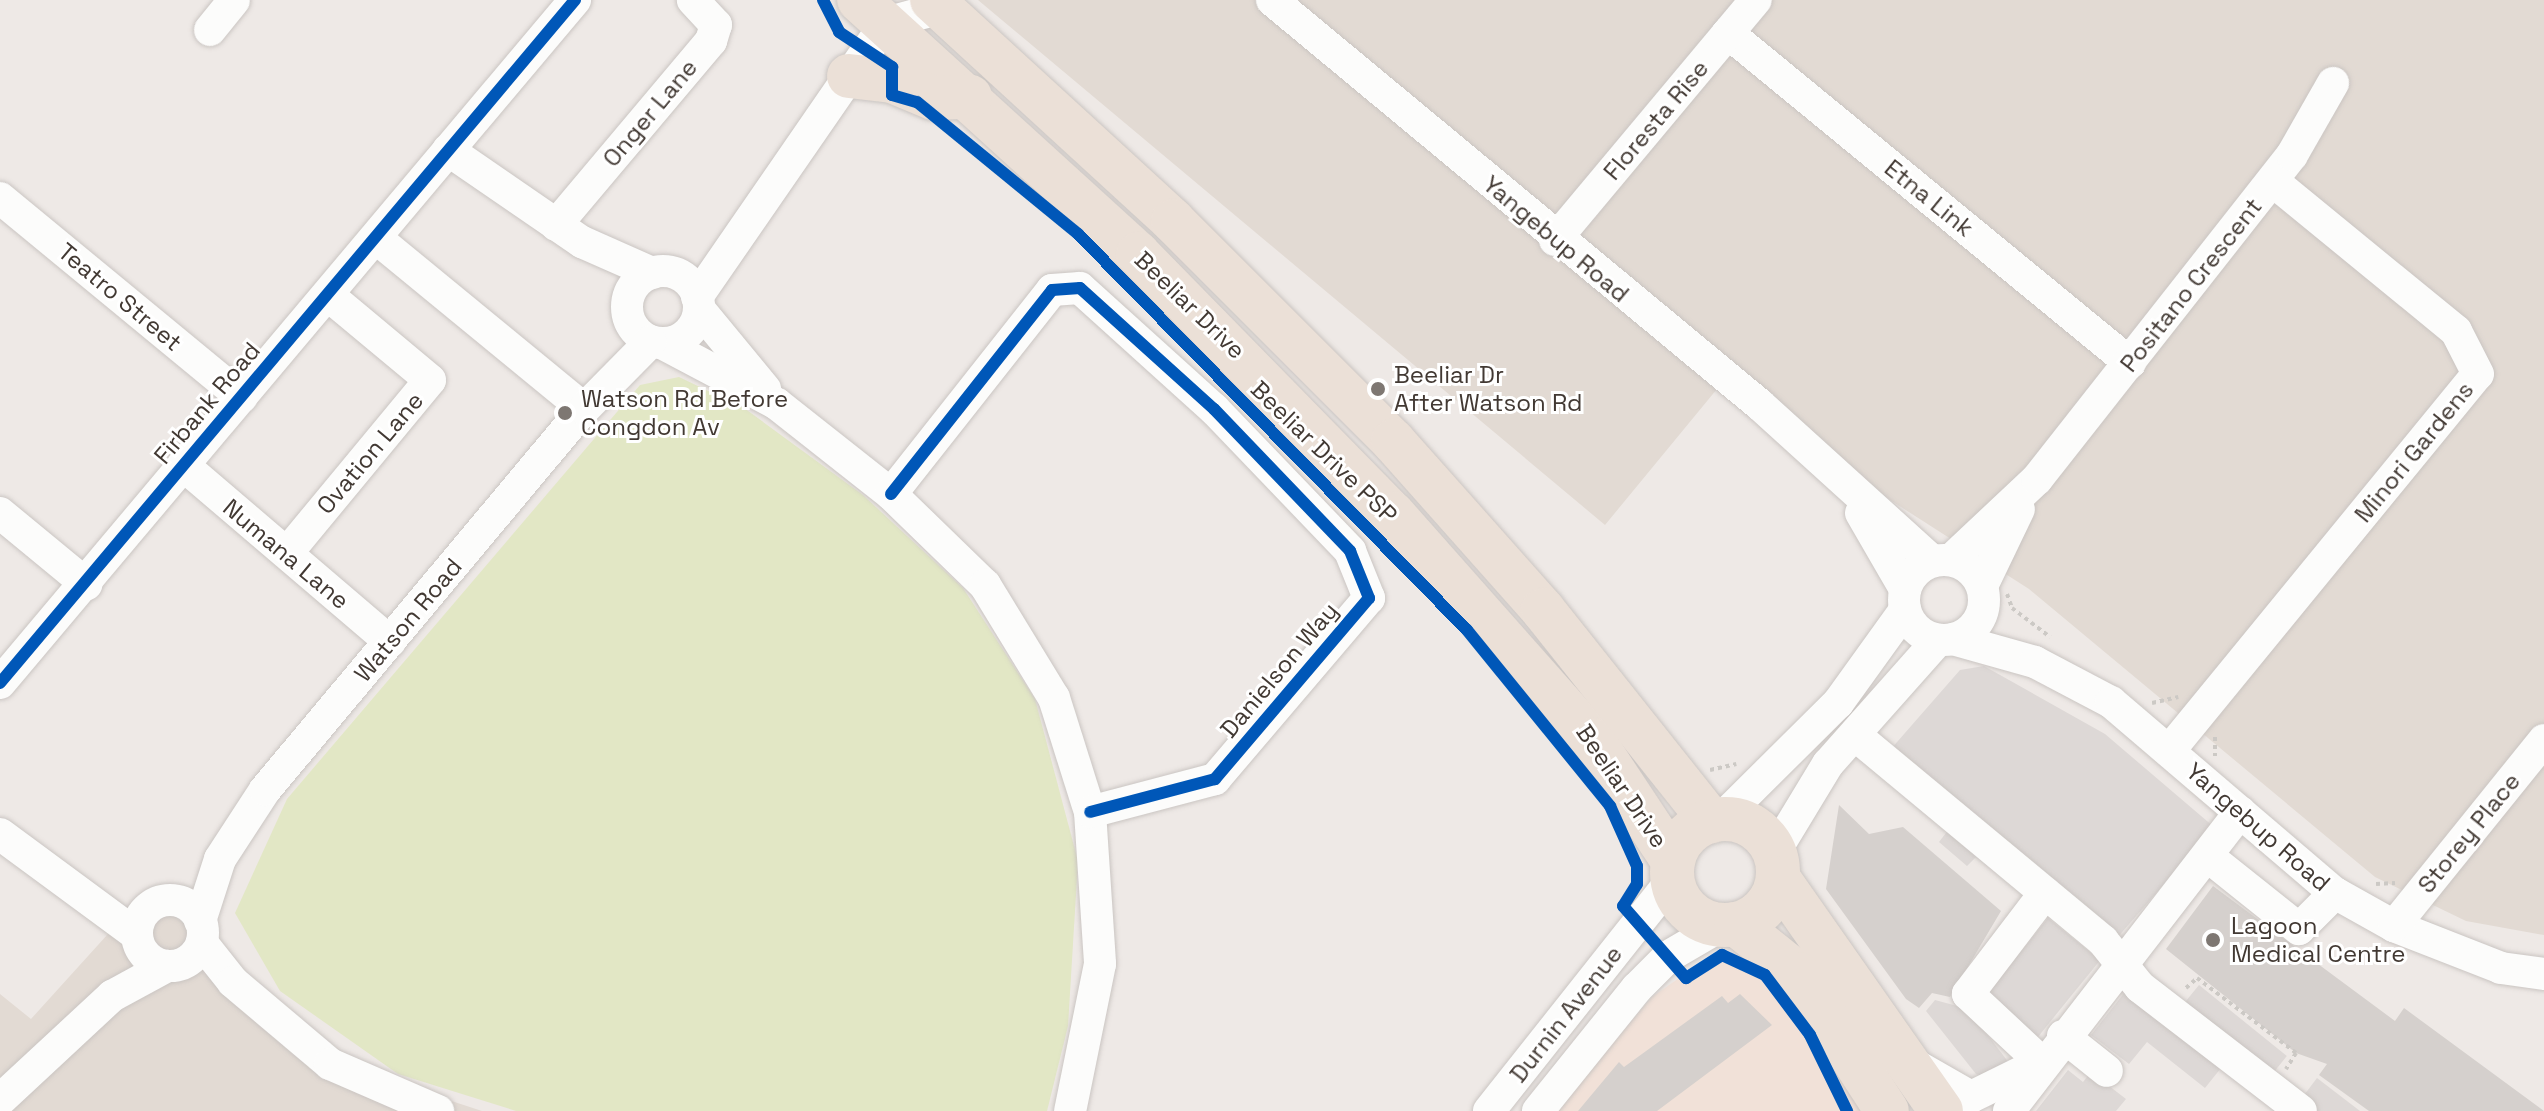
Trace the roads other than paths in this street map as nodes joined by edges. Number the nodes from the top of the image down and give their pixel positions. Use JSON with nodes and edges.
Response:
{"nodes":[{"id":1,"x":234,"y":0,"type":"edge"},
{"id":2,"x":575,"y":0,"type":"edge"},
{"id":3,"x":693,"y":0,"type":"edge"},
{"id":4,"x":1272,"y":0,"type":"edge"},
{"id":5,"x":1756,"y":0,"type":"edge"},
{"id":6,"x":937,"y":4,"type":"edge"},
{"id":7,"x":877,"y":8,"type":"edge"},
{"id":8,"x":210,"y":30,"type":"dead end"},
{"id":9,"x":1728,"y":33,"type":"junction"},
{"id":10,"x":849,"y":76,"type":"junction"},
{"id":11,"x":2333,"y":83,"type":"dead end"},
{"id":12,"x":970,"y":97,"type":"junction"},
{"id":13,"x":448,"y":150,"type":"junction"},
{"id":14,"x":2273,"y":181,"type":"junction"},
{"id":15,"x":0,"y":198,"type":"edge"},
{"id":16,"x":746,"y":219,"type":"junction"},
{"id":17,"x":569,"y":234,"type":"junction"},
{"id":18,"x":376,"y":238,"type":"junction"},
{"id":19,"x":1555,"y":240,"type":"junction"},
{"id":20,"x":664,"y":273,"type":"junction"},
{"id":21,"x":328,"y":295,"type":"junction"},
{"id":22,"x":698,"y":303,"type":"junction"},
{"id":23,"x":628,"y":312,"type":"junction"},
{"id":24,"x":657,"y":342,"type":"junction"},
{"id":25,"x":2130,"y":363,"type":"junction"},
{"id":26,"x":241,"y":397,"type":"junction"},
{"id":27,"x":594,"y":398,"type":"junction"},
{"id":28,"x":777,"y":404,"type":"junction"},
{"id":29,"x":183,"y":465,"type":"junction"},
{"id":30,"x":1840,"y":476,"type":"junction"},
{"id":31,"x":2037,"y":479,"type":"junction"},
{"id":32,"x":891,"y":494,"type":"junction"},
{"id":33,"x":0,"y":513,"type":"edge"},
{"id":34,"x":287,"y":553,"type":"junction"},
{"id":35,"x":1942,"y":560,"type":"junction"},
{"id":36,"x":86,"y":584,"type":"junction"},
{"id":37,"x":1984,"y":592,"type":"junction"},
{"id":38,"x":1905,"y":600,"type":"junction"},
{"id":39,"x":1946,"y":639,"type":"junction"},
{"id":40,"x":390,"y":642,"type":"junction"},
{"id":41,"x":2035,"y":662,"type":"junction"},
{"id":42,"x":0,"y":683,"type":"edge"},
{"id":43,"x":1855,"y":735,"type":"junction"},
{"id":44,"x":2544,"y":740,"type":"edge"},
{"id":45,"x":2169,"y":751,"type":"junction"},
{"id":46,"x":1090,"y":812,"type":"junction"},
{"id":47,"x":2240,"y":812,"type":"junction"},
{"id":48,"x":1716,"y":820,"type":"junction"},
{"id":49,"x":0,"y":834,"type":"edge"},
{"id":50,"x":2210,"y":858,"type":"junction"},
{"id":51,"x":220,"y":859,"type":"junction"},
{"id":52,"x":1776,"y":866,"type":"junction"},
{"id":53,"x":1672,"y":870,"type":"junction"},
{"id":54,"x":69,"y":879,"type":"junction"},
{"id":55,"x":2045,"y":893,"type":"junction"},
{"id":56,"x":2335,"y":893,"type":"junction"},
{"id":57,"x":163,"y":902,"type":"junction"},
{"id":58,"x":1729,"y":925,"type":"junction"},
{"id":59,"x":2394,"y":926,"type":"junction"},
{"id":60,"x":138,"y":941,"type":"junction"},
{"id":61,"x":187,"y":948,"type":"junction"},
{"id":62,"x":2124,"y":962,"type":"junction"},
{"id":63,"x":2544,"y":974,"type":"edge"},
{"id":64,"x":112,"y":996,"type":"junction"},
{"id":65,"x":2063,"y":1036,"type":"junction"},
{"id":66,"x":1901,"y":1056,"type":"junction"},
{"id":67,"x":2041,"y":1062,"type":"junction"},
{"id":68,"x":2107,"y":1071,"type":"dead end"},
{"id":69,"x":0,"y":1100,"type":"edge"},
{"id":70,"x":438,"y":1111,"type":"edge"},
{"id":71,"x":1070,"y":1111,"type":"edge"},
{"id":72,"x":1489,"y":1111,"type":"edge"},
{"id":73,"x":1538,"y":1111,"type":"edge"},
{"id":74,"x":1887,"y":1111,"type":"edge"},
{"id":75,"x":1941,"y":1111,"type":"edge"},
{"id":76,"x":2009,"y":1111,"type":"edge"},
{"id":77,"x":2301,"y":1111,"type":"edge"}],
"edges":[{"from":1,"to":8,"type":"street"},
{"from":2,"to":13,"type":"street","name":"Firbank Road"},
{"from":3,"to":17,"type":"street","name":"Onger Lane"},
{"from":4,"to":19,"type":"street","name":"Yangebup Road"},
{"from":5,"to":9,"type":"street","name":"Floresta Rise"},
{"from":6,"to":7,"type":"street"},
{"from":6,"to":48,"type":"highway","name":"Beeliar Drive"},
{"from":7,"to":10,"type":"street"},
{"from":7,"to":12,"type":"highway","name":"Beeliar Drive"},
{"from":9,"to":19,"type":"street","name":"Floresta Rise"},
{"from":9,"to":25,"type":"street","name":"Etna Link"},
{"from":10,"to":12,"type":"highway"},
{"from":10,"to":16,"type":"street"},
{"from":11,"to":14,"type":"street","name":"Positano Crescent"},
{"from":12,"to":53,"type":"highway","name":"Beeliar Drive"},
{"from":13,"to":17,"type":"street"},
{"from":13,"to":18,"type":"street","name":"Firbank Road"},
{"from":14,"to":25,"type":"street","name":"Positano Crescent"},
{"from":14,"to":45,"type":"street","name":"Minori Gardens"},
{"from":15,"to":26,"type":"street","name":"Teatro Street"},
{"from":16,"to":20,"type":"street"},
{"from":16,"to":22,"type":"street"},
{"from":17,"to":20,"type":"street"},
{"from":17,"to":23,"type":"street"},
{"from":18,"to":21,"type":"street","name":"Firbank Road"},
{"from":18,"to":27,"type":"street"},
{"from":19,"to":30,"type":"street","name":"Yangebup Road"},
{"from":20,"to":22,"type":"street"},
{"from":20,"to":23,"type":"street"},
{"from":21,"to":26,"type":"street","name":"Firbank Road"},
{"from":21,"to":34,"type":"street","name":"Ovation Lane"},
{"from":22,"to":24,"type":"street"},
{"from":22,"to":28,"type":"street"},
{"from":23,"to":24,"type":"street"},
{"from":23,"to":27,"type":"street","name":"Watson Road"},
{"from":24,"to":27,"type":"street","name":"Watson Road"},
{"from":24,"to":28,"type":"street"},
{"from":25,"to":31,"type":"street","name":"Positano Crescent"},
{"from":26,"to":29,"type":"street","name":"Firbank Road"},
{"from":27,"to":40,"type":"street","name":"Watson Road"},
{"from":28,"to":32,"type":"street"},
{"from":29,"to":34,"type":"street","name":"Numana Lane"},
{"from":29,"to":36,"type":"street","name":"Firbank Road"},
{"from":30,"to":35,"type":"street","name":"Yangebup Road"},
{"from":30,"to":38,"type":"street","name":"Yangebup Road"},
{"from":31,"to":35,"type":"street","name":"Positano Crescent"},
{"from":31,"to":37,"type":"street","name":"Positano Crescent"},
{"from":32,"to":46,"type":"street"},
{"from":32,"to":46,"type":"street","name":"Danielson Way"},
{"from":33,"to":36,"type":"street"},
{"from":34,"to":40,"type":"street","name":"Numana Lane"},
{"from":35,"to":37,"type":"street"},
{"from":35,"to":38,"type":"street"},
{"from":36,"to":42,"type":"street","name":"Firbank Road"},
{"from":37,"to":39,"type":"street"},
{"from":37,"to":41,"type":"street","name":"Yangebup Road"},
{"from":38,"to":39,"type":"street"},
{"from":38,"to":48,"type":"street"},
{"from":39,"to":41,"type":"street","name":"Yangebup Road"},
{"from":39,"to":43,"type":"street"},
{"from":40,"to":51,"type":"street","name":"Watson Road"},
{"from":41,"to":45,"type":"street","name":"Yangebup Road"},
{"from":43,"to":52,"type":"street"},
{"from":43,"to":55,"type":"street"},
{"from":44,"to":59,"type":"street","name":"Storey Place"},
{"from":45,"to":47,"type":"street","name":"Yangebup Road"},
{"from":46,"to":71,"type":"street"},
{"from":47,"to":50,"type":"street"},
{"from":47,"to":56,"type":"street","name":"Yangebup Road"},
{"from":48,"to":52,"type":"highway"},
{"from":48,"to":53,"type":"highway"},
{"from":49,"to":54,"type":"street"},
{"from":50,"to":56,"type":"street"},
{"from":50,"to":62,"type":"street"},
{"from":51,"to":57,"type":"street","name":"Watson Road"},
{"from":51,"to":61,"type":"street","name":"Watson Road"},
{"from":52,"to":58,"type":"highway"},
{"from":52,"to":66,"type":"highway"},
{"from":53,"to":58,"type":"highway"},
{"from":53,"to":72,"type":"street","name":"Durnin Avenue"},
{"from":54,"to":57,"type":"street"},
{"from":54,"to":60,"type":"street"},
{"from":55,"to":62,"type":"street"},
{"from":55,"to":67,"type":"street"},
{"from":56,"to":59,"type":"street","name":"Yangebup Road"},
{"from":57,"to":60,"type":"street"},
{"from":57,"to":61,"type":"street"},
{"from":58,"to":73,"type":"street","name":"Durnin Avenue"},
{"from":58,"to":74,"type":"highway"},
{"from":59,"to":63,"type":"street","name":"Yangebup Road"},
{"from":60,"to":61,"type":"street"},
{"from":60,"to":64,"type":"street"},
{"from":61,"to":64,"type":"street"},
{"from":61,"to":70,"type":"street"},
{"from":62,"to":65,"type":"street"},
{"from":62,"to":77,"type":"street"},
{"from":64,"to":69,"type":"street"},
{"from":65,"to":67,"type":"street"},
{"from":65,"to":68,"type":"street"},
{"from":66,"to":67,"type":"street"},
{"from":66,"to":75,"type":"highway"},
{"from":67,"to":76,"type":"street"}]}
